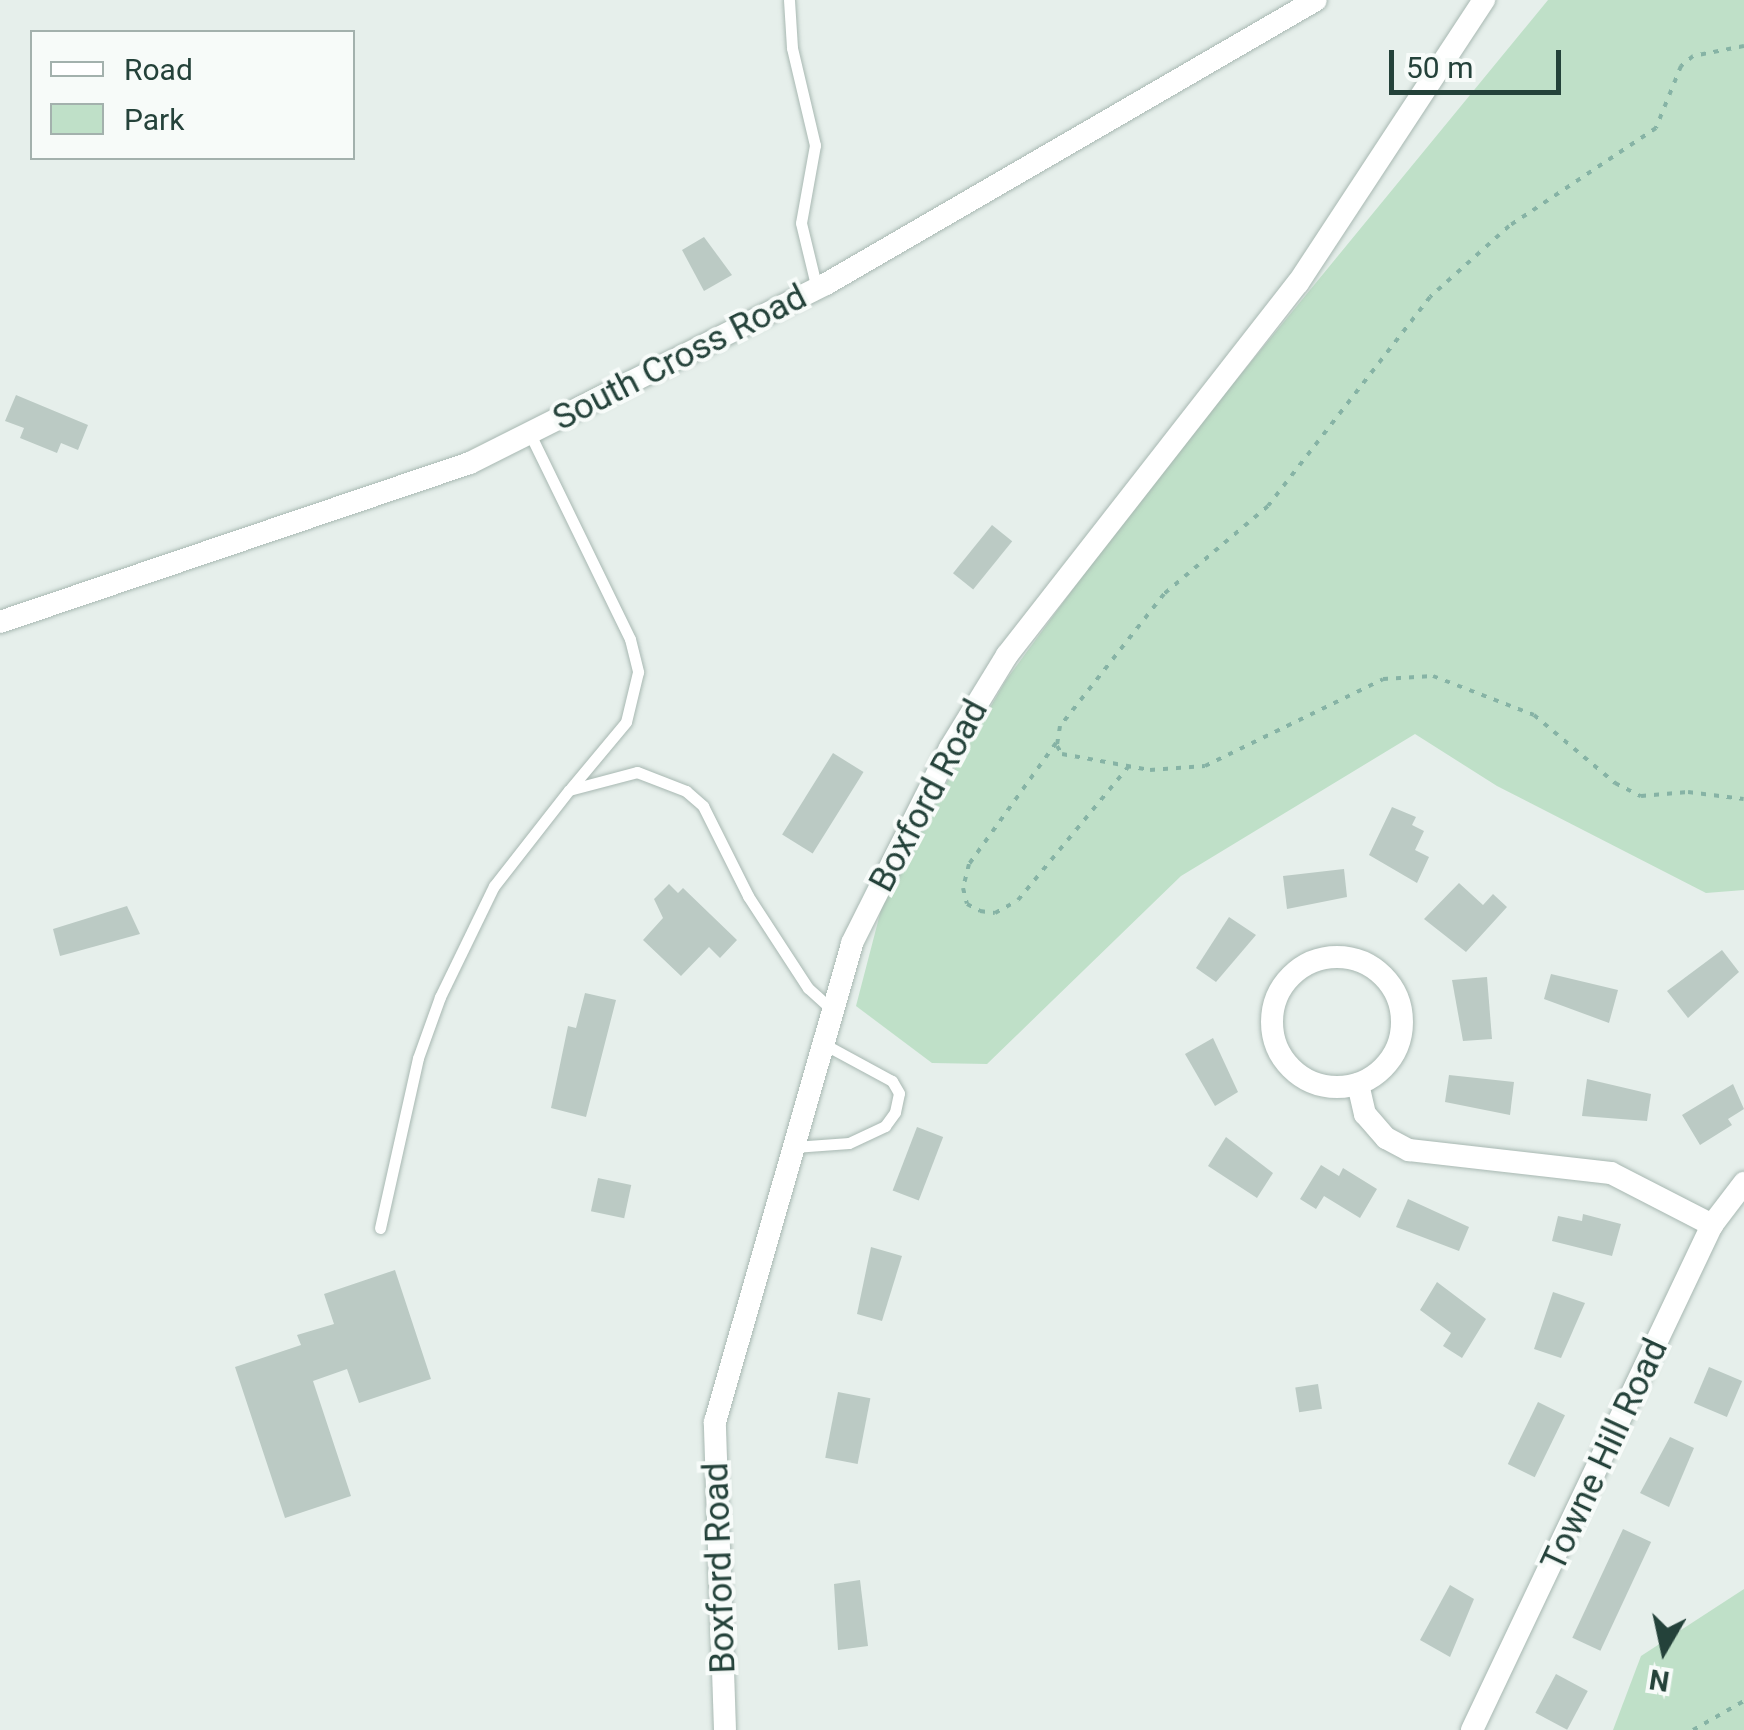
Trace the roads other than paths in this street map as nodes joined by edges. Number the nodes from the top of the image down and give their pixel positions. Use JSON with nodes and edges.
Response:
{"nodes":[{"id":1,"x":789,"y":0,"type":"edge"},
{"id":2,"x":1316,"y":0,"type":"edge"},
{"id":3,"x":1484,"y":0,"type":"edge"},
{"id":4,"x":817,"y":289,"type":"junction"},
{"id":5,"x":530,"y":434,"type":"junction"},
{"id":6,"x":0,"y":622,"type":"edge"},
{"id":7,"x":570,"y":790,"type":"junction"},
{"id":8,"x":830,"y":1008,"type":"junction"},
{"id":9,"x":820,"y":1042,"type":"junction"},
{"id":10,"x":1358,"y":1084,"type":"junction"},
{"id":11,"x":790,"y":1147,"type":"junction"},
{"id":12,"x":1744,"y":1183,"type":"edge"},
{"id":13,"x":1712,"y":1224,"type":"junction"},
{"id":14,"x":380,"y":1228,"type":"dead end"},
{"id":15,"x":724,"y":1730,"type":"edge"},
{"id":16,"x":1472,"y":1730,"type":"edge"}],
"edges":[{"from":1,"to":4,"type":"lane"},
{"from":2,"to":4,"type":"street","name":"South Cross Road"},
{"from":3,"to":8,"type":"street","name":"Boxford Road"},
{"from":4,"to":5,"type":"street","name":"South Cross Road"},
{"from":5,"to":6,"type":"street","name":"South Cross Road"},
{"from":5,"to":7,"type":"lane"},
{"from":7,"to":8,"type":"lane"},
{"from":7,"to":14,"type":"lane"},
{"from":8,"to":9,"type":"street","name":"Boxford Road"},
{"from":9,"to":11,"type":"street","name":"Boxford Road"},
{"from":9,"to":11,"type":"lane"},
{"from":10,"to":10,"type":"street"},
{"from":10,"to":13,"type":"street"},
{"from":11,"to":15,"type":"street","name":"Boxford Road"},
{"from":12,"to":13,"type":"street","name":"Towne Hill Road"},
{"from":13,"to":16,"type":"street","name":"Towne Hill Road"}]}
